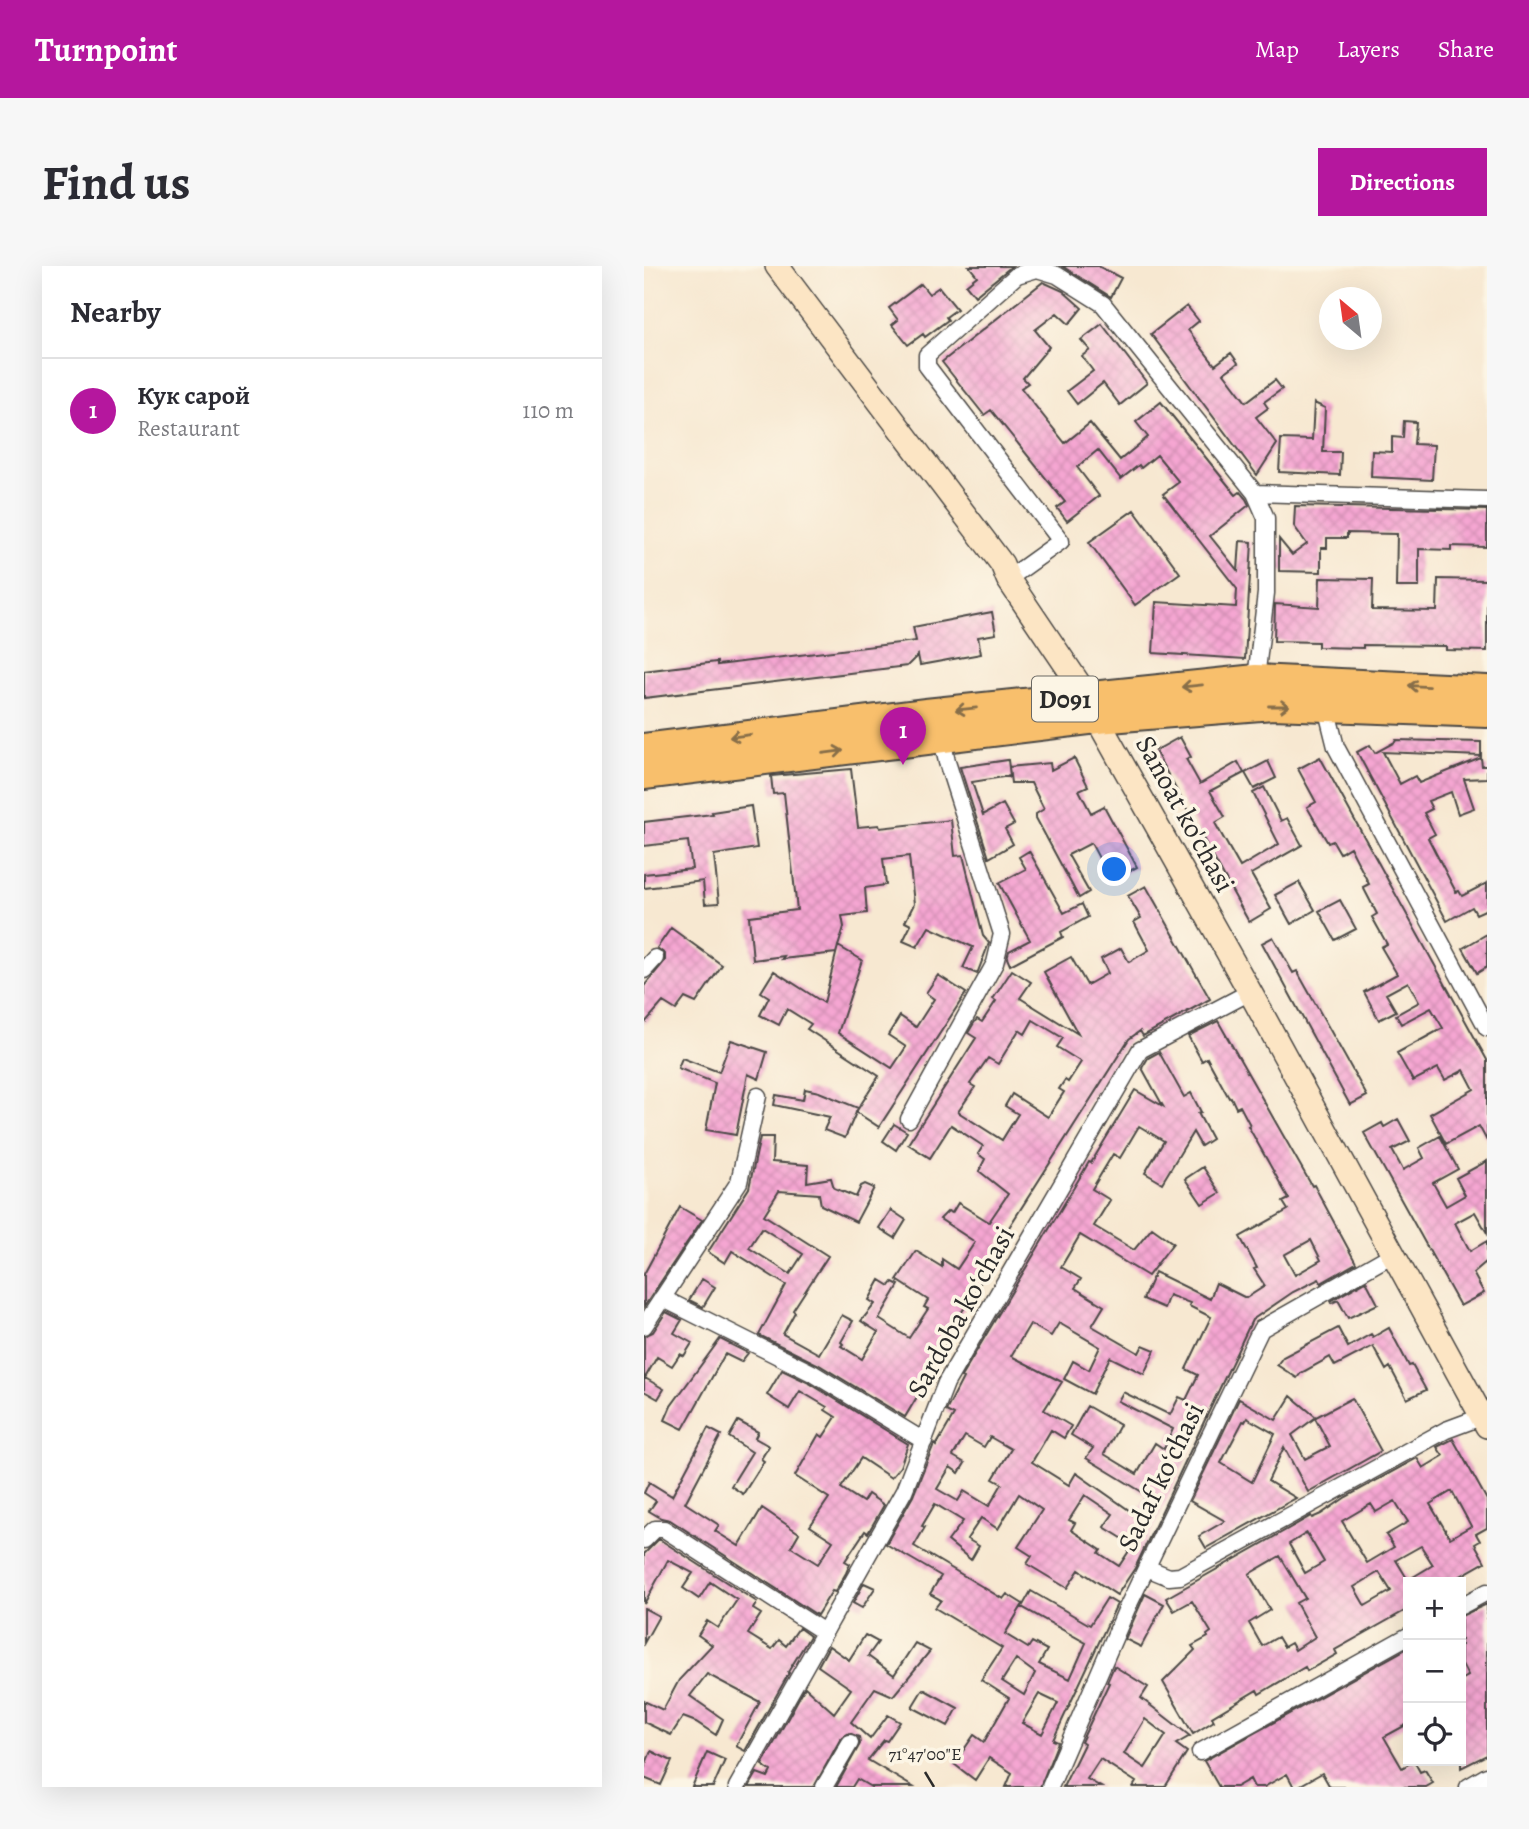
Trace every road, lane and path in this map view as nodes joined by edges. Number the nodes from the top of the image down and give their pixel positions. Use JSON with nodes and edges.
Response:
{"nodes":[{"id":1,"x":777,"y":266,"type":"edge"},
{"id":2,"x":1255,"y":493,"type":"junction"},
{"id":3,"x":1487,"y":500,"type":"edge"},
{"id":4,"x":1008,"y":579,"type":"junction"},
{"id":5,"x":1256,"y":679,"type":"junction"},
{"id":6,"x":1487,"y":690,"type":"edge"},
{"id":7,"x":1326,"y":707,"type":"junction"},
{"id":8,"x":1092,"y":708,"type":"junction"},
{"id":9,"x":1487,"y":713,"type":"edge"},
{"id":10,"x":942,"y":739,"type":"junction"},
{"id":11,"x":644,"y":748,"type":"edge"},
{"id":12,"x":644,"y":775,"type":"edge"},
{"id":13,"x":1250,"y":992,"type":"junction"},
{"id":14,"x":1487,"y":1028,"type":"edge"},
{"id":15,"x":758,"y":1096,"type":"dead end"},
{"id":16,"x":909,"y":1119,"type":"dead end"},
{"id":17,"x":1393,"y":1254,"type":"junction"},
{"id":18,"x":662,"y":1298,"type":"junction"},
{"id":19,"x":644,"y":1326,"type":"edge"},
{"id":20,"x":1484,"y":1422,"type":"edge"},
{"id":21,"x":924,"y":1441,"type":"junction"},
{"id":22,"x":644,"y":1540,"type":"edge"},
{"id":23,"x":1147,"y":1568,"type":"junction"},
{"id":24,"x":1487,"y":1592,"type":"edge"},
{"id":25,"x":1466,"y":1603,"type":"edge"},
{"id":26,"x":824,"y":1632,"type":"junction"},
{"id":27,"x":1403,"y":1639,"type":"edge"},
{"id":28,"x":850,"y":1743,"type":"dead end"},
{"id":29,"x":1200,"y":1752,"type":"dead end"},
{"id":30,"x":1487,"y":1776,"type":"edge"},
{"id":31,"x":737,"y":1787,"type":"edge"},
{"id":32,"x":824,"y":1787,"type":"edge"},
{"id":33,"x":1050,"y":1787,"type":"edge"},
{"id":34,"x":1468,"y":1787,"type":"edge"}],
"edges":[{"from":1,"to":4,"type":"main road","name":"Sanoat ko'chasi"},
{"from":2,"to":3,"type":"street"},
{"from":2,"to":4,"type":"street"},
{"from":2,"to":5,"type":"street"},
{"from":4,"to":8,"type":"main road","name":"Sanoat ko'chasi"},
{"from":6,"to":5,"type":"highway","number":"D091","one_way":true},
{"from":5,"to":8,"type":"highway","number":"D091","one_way":true},
{"from":8,"to":7,"type":"highway","number":"D091","one_way":true},
{"from":7,"to":9,"type":"highway","number":"D091"},
{"from":7,"to":14,"type":"street"},
{"from":8,"to":10,"type":"highway","number":"D091"},
{"from":8,"to":11,"type":"highway","number":"D091","one_way":true},
{"from":8,"to":13,"type":"main road","name":"Sanoat ko'chasi"},
{"from":12,"to":10,"type":"highway","number":"D091","one_way":true},
{"from":10,"to":16,"type":"street"},
{"from":13,"to":17,"type":"main road","name":"Sanoat ko'chasi"},
{"from":13,"to":21,"type":"street","name":"Sardoba koʻchasi"},
{"from":15,"to":18,"type":"street"},
{"from":17,"to":20,"type":"main road","name":"Sanoat ko'chasi"},
{"from":17,"to":23,"type":"street","name":"Sadaf koʻchasi"},
{"from":18,"to":19,"type":"street"},
{"from":18,"to":21,"type":"street"},
{"from":20,"to":23,"type":"street"},
{"from":21,"to":26,"type":"street","name":"Sardoba koʻchasi"},
{"from":22,"to":26,"type":"street"},
{"from":23,"to":33,"type":"street","name":"Sadaf koʻchasi"},
{"from":24,"to":25,"type":"street"},
{"from":26,"to":31,"type":"street","name":"Sardoba koʻchasi"},
{"from":27,"to":29,"type":"street"},
{"from":28,"to":32,"type":"street"},
{"from":30,"to":34,"type":"street"}]}
